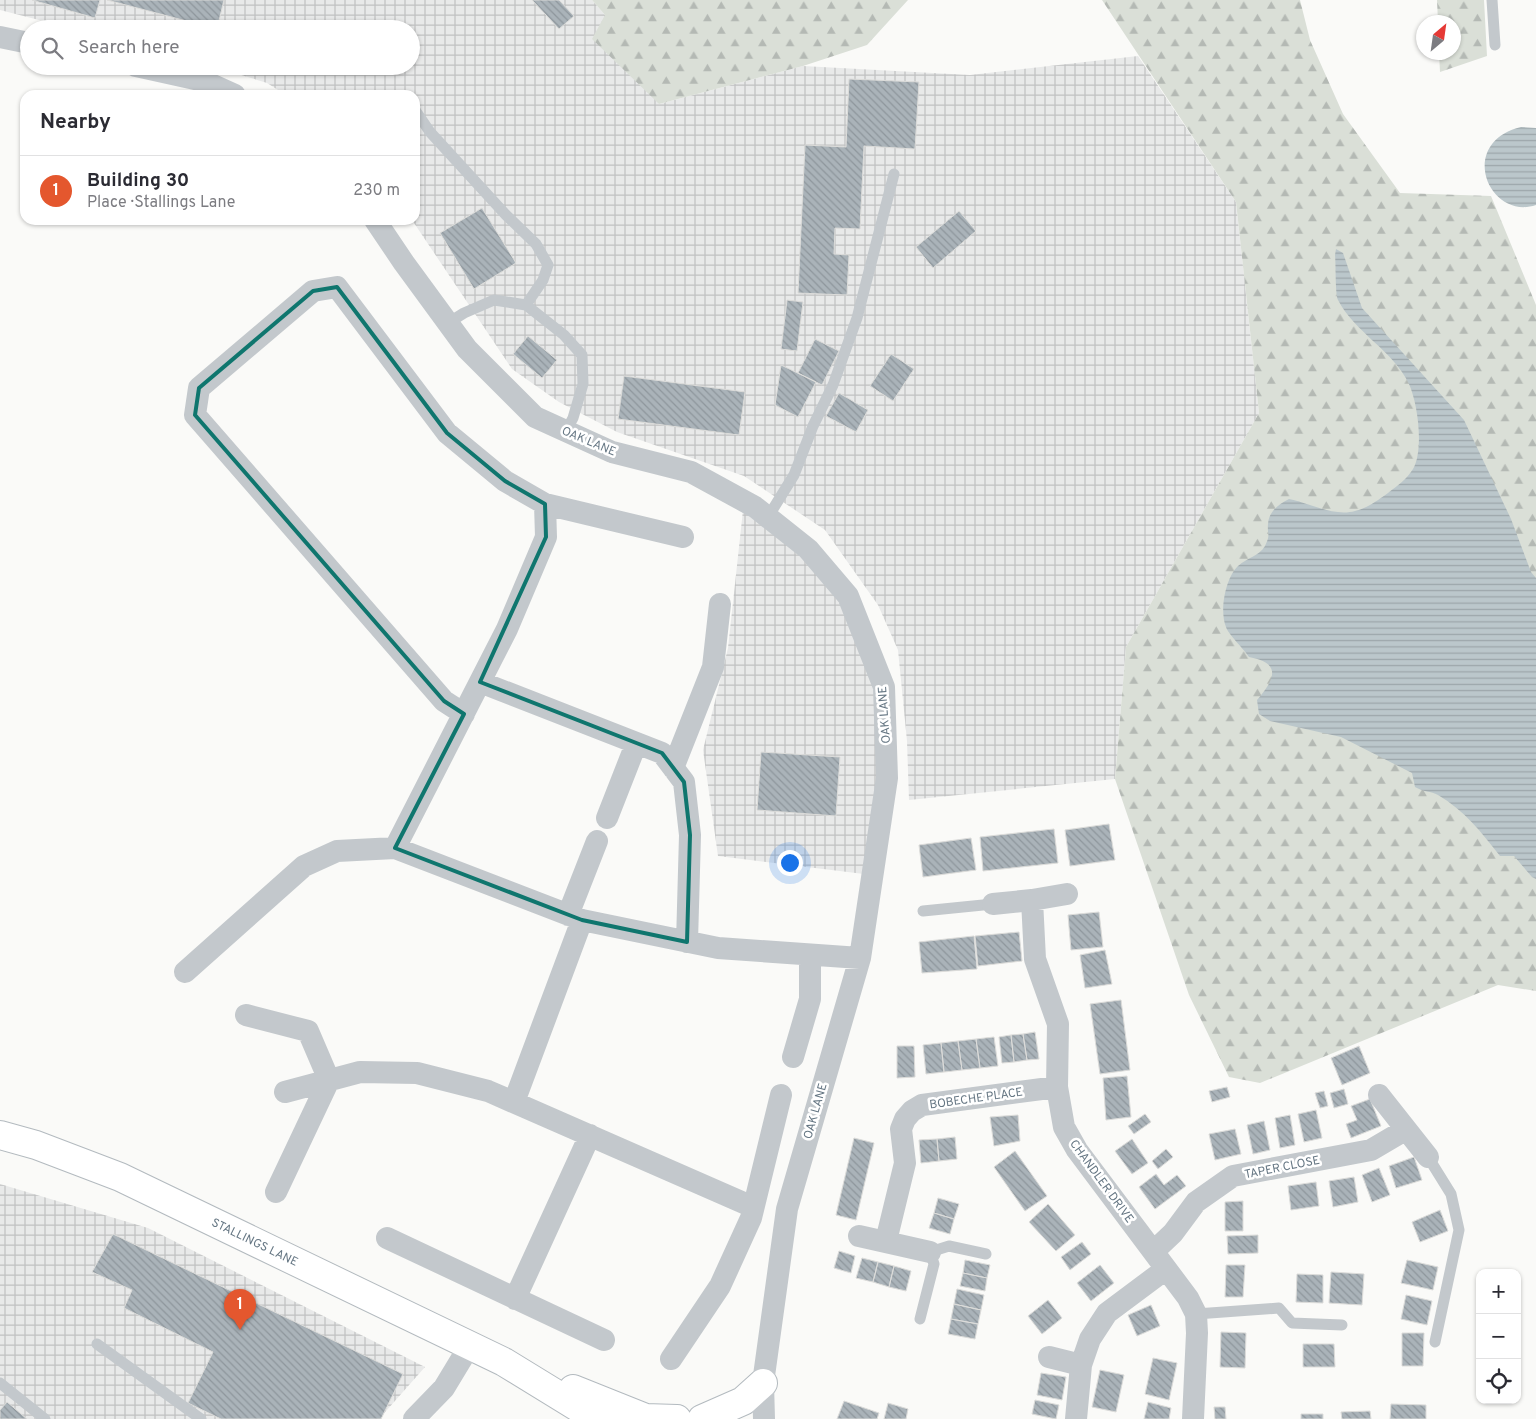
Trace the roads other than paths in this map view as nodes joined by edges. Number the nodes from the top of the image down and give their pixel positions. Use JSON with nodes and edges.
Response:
{"nodes":[{"id":1,"x":1492,"y":0,"type":"edge"},
{"id":2,"x":0,"y":37,"type":"edge"},
{"id":3,"x":20,"y":41,"type":"edge"},
{"id":4,"x":1495,"y":45,"type":"dead end"},
{"id":5,"x":177,"y":75,"type":"edge"},
{"id":6,"x":224,"y":90,"type":"edge"},
{"id":7,"x":420,"y":117,"type":"edge"},
{"id":8,"x":894,"y":174,"type":"dead end"},
{"id":9,"x":379,"y":225,"type":"edge"},
{"id":10,"x":526,"y":305,"type":"junction"},
{"id":11,"x":448,"y":323,"type":"junction"},
{"id":12,"x":566,"y":431,"type":"junction"},
{"id":13,"x":545,"y":504,"type":"junction"},
{"id":14,"x":768,"y":517,"type":"junction"},
{"id":15,"x":683,"y":537,"type":"dead end"},
{"id":16,"x":720,"y":604,"type":"dead end"},
{"id":17,"x":480,"y":682,"type":"junction"},
{"id":18,"x":464,"y":714,"type":"junction"},
{"id":19,"x":636,"y":744,"type":"junction"},
{"id":20,"x":673,"y":768,"type":"junction"},
{"id":21,"x":607,"y":818,"type":"dead end"},
{"id":22,"x":597,"y":841,"type":"dead end"},
{"id":23,"x":396,"y":848,"type":"junction"},
{"id":24,"x":1067,"y":894,"type":"dead end"},
{"id":25,"x":1032,"y":900,"type":"junction"},
{"id":26,"x":993,"y":904,"type":"joint"},
{"id":27,"x":923,"y":911,"type":"dead end"},
{"id":28,"x":575,"y":917,"type":"junction"},
{"id":29,"x":687,"y":942,"type":"junction"},
{"id":30,"x":810,"y":955,"type":"junction"},
{"id":31,"x":860,"y":958,"type":"junction"},
{"id":32,"x":185,"y":972,"type":"dead end"},
{"id":33,"x":246,"y":1015,"type":"dead end"},
{"id":34,"x":793,"y":1057,"type":"dead end"},
{"id":35,"x":329,"y":1080,"type":"junction"},
{"id":36,"x":1057,"y":1087,"type":"junction"},
{"id":37,"x":285,"y":1092,"type":"dead end"},
{"id":38,"x":782,"y":1095,"type":"dead end"},
{"id":39,"x":1379,"y":1095,"type":"dead end"},
{"id":40,"x":514,"y":1102,"type":"junction"},
{"id":41,"x":1405,"y":1130,"type":"junction"},
{"id":42,"x":0,"y":1135,"type":"edge"},
{"id":43,"x":590,"y":1135,"type":"junction"},
{"id":44,"x":1428,"y":1157,"type":"joint"},
{"id":45,"x":276,"y":1192,"type":"dead end"},
{"id":46,"x":753,"y":1207,"type":"junction"},
{"id":47,"x":860,"y":1236,"type":"dead end"},
{"id":48,"x":386,"y":1238,"type":"dead end"},
{"id":49,"x":886,"y":1241,"type":"junction"},
{"id":50,"x":930,"y":1252,"type":"junction"},
{"id":51,"x":986,"y":1254,"type":"dead end"},
{"id":52,"x":1160,"y":1260,"type":"junction"},
{"id":53,"x":515,"y":1299,"type":"junction"},
{"id":54,"x":1196,"y":1314,"type":"junction"},
{"id":55,"x":920,"y":1319,"type":"dead end"},
{"id":56,"x":1342,"y":1325,"type":"dead end"},
{"id":57,"x":604,"y":1340,"type":"dead end"},
{"id":58,"x":1435,"y":1342,"type":"dead end"},
{"id":59,"x":97,"y":1344,"type":"dead end"},
{"id":60,"x":470,"y":1345,"type":"junction"},
{"id":61,"x":1049,"y":1357,"type":"dead end"},
{"id":62,"x":671,"y":1359,"type":"dead end"},
{"id":63,"x":504,"y":1362,"type":"junction"},
{"id":64,"x":1081,"y":1365,"type":"junction"},
{"id":65,"x":0,"y":1383,"type":"edge"},
{"id":66,"x":763,"y":1383,"type":"junction"},
{"id":67,"x":646,"y":1418,"type":"edge"},
{"id":68,"x":45,"y":1419,"type":"edge"},
{"id":69,"x":201,"y":1419,"type":"edge"},
{"id":70,"x":414,"y":1419,"type":"edge"},
{"id":71,"x":597,"y":1419,"type":"edge"},
{"id":72,"x":677,"y":1419,"type":"edge"},
{"id":73,"x":702,"y":1419,"type":"edge"},
{"id":74,"x":764,"y":1419,"type":"edge"},
{"id":75,"x":1076,"y":1419,"type":"edge"},
{"id":76,"x":1193,"y":1419,"type":"edge"}],
"edges":[{"from":1,"to":4,"type":"lane"},
{"from":2,"to":3,"type":"street"},
{"from":5,"to":6,"type":"street"},
{"from":7,"to":10,"type":"lane"},
{"from":8,"to":14,"type":"lane"},
{"from":9,"to":11,"type":"street","name":"OAK LANE"},
{"from":10,"to":11,"type":"lane"},
{"from":10,"to":12,"type":"lane"},
{"from":11,"to":12,"type":"street","name":"OAK LANE"},
{"from":12,"to":14,"type":"street","name":"OAK LANE"},
{"from":13,"to":15,"type":"street"},
{"from":13,"to":17,"type":"street"},
{"from":13,"to":18,"type":"street"},
{"from":14,"to":31,"type":"street","name":"OAK LANE"},
{"from":16,"to":20,"type":"street"},
{"from":17,"to":18,"type":"street"},
{"from":17,"to":19,"type":"street"},
{"from":18,"to":23,"type":"street"},
{"from":19,"to":20,"type":"street"},
{"from":19,"to":21,"type":"street"},
{"from":20,"to":29,"type":"street"},
{"from":22,"to":28,"type":"street"},
{"from":23,"to":28,"type":"street"},
{"from":23,"to":32,"type":"street"},
{"from":24,"to":25,"type":"street"},
{"from":25,"to":26,"type":"street"},
{"from":25,"to":36,"type":"street","name":"CHANDLER DRIVE"},
{"from":26,"to":27,"type":"lane"},
{"from":28,"to":29,"type":"street"},
{"from":28,"to":40,"type":"street"},
{"from":29,"to":30,"type":"street"},
{"from":30,"to":31,"type":"street"},
{"from":30,"to":34,"type":"street"},
{"from":31,"to":66,"type":"street","name":"OAK LANE"},
{"from":33,"to":35,"type":"street"},
{"from":35,"to":37,"type":"street"},
{"from":35,"to":40,"type":"street"},
{"from":35,"to":45,"type":"street"},
{"from":36,"to":49,"type":"street","name":"BOBECHE PLACE"},
{"from":36,"to":52,"type":"street","name":"CHANDLER DRIVE"},
{"from":38,"to":46,"type":"street"},
{"from":39,"to":41,"type":"street"},
{"from":40,"to":43,"type":"street"},
{"from":41,"to":44,"type":"street"},
{"from":41,"to":52,"type":"street","name":"TAPER CLOSE"},
{"from":42,"to":60,"type":"main road","name":"STALLINGS LANE"},
{"from":43,"to":46,"type":"street"},
{"from":43,"to":53,"type":"street"},
{"from":44,"to":58,"type":"lane"},
{"from":46,"to":62,"type":"street"},
{"from":47,"to":49,"type":"street"},
{"from":48,"to":53,"type":"street"},
{"from":49,"to":50,"type":"street"},
{"from":50,"to":51,"type":"lane"},
{"from":50,"to":55,"type":"lane"},
{"from":52,"to":54,"type":"street","name":"CHANDLER DRIVE"},
{"from":52,"to":64,"type":"street","name":"TAPER CLOSE"},
{"from":53,"to":57,"type":"street"},
{"from":54,"to":56,"type":"lane"},
{"from":54,"to":76,"type":"street","name":"CHANDLER DRIVE"},
{"from":59,"to":69,"type":"lane"},
{"from":60,"to":63,"type":"main road","name":"STALLINGS LANE"},
{"from":60,"to":70,"type":"street"},
{"from":61,"to":64,"type":"street"},
{"from":63,"to":67,"type":"main road"},
{"from":63,"to":71,"type":"main road"},
{"from":64,"to":75,"type":"street","name":"TAPER CLOSE"},
{"from":65,"to":68,"type":"lane"},
{"from":66,"to":73,"type":"main road"},
{"from":66,"to":74,"type":"street","name":"OAK LANE"},
{"from":67,"to":72,"type":"main road"}]}
